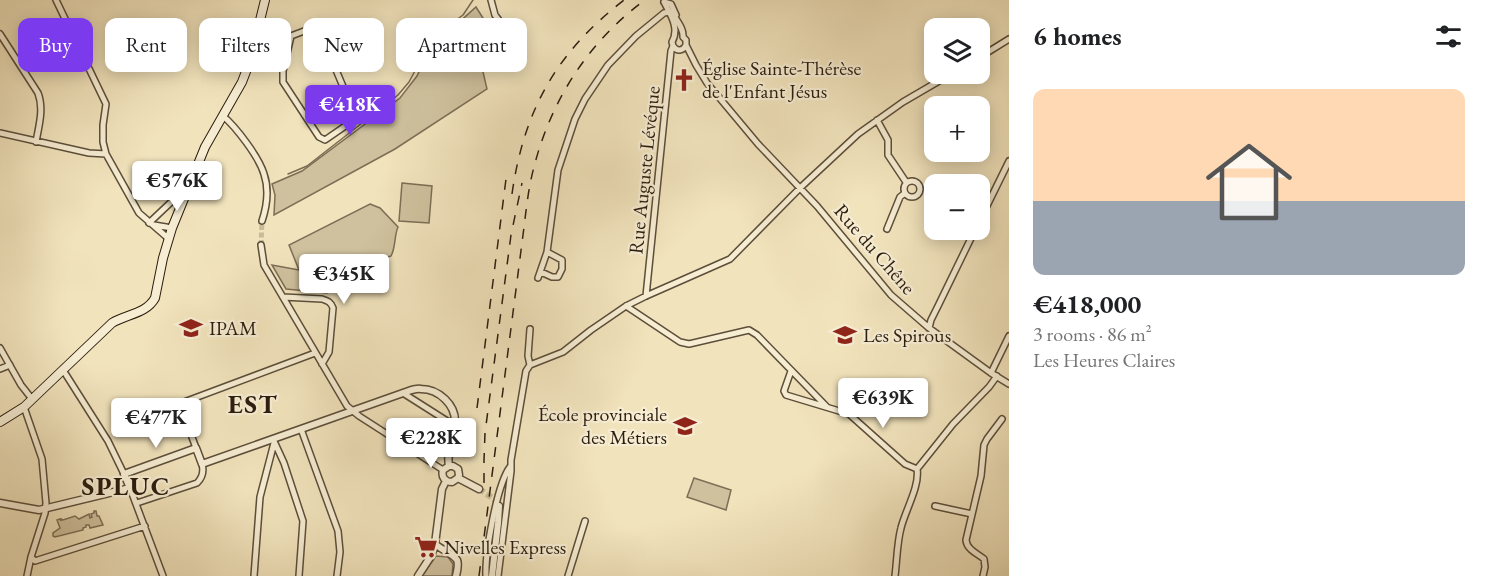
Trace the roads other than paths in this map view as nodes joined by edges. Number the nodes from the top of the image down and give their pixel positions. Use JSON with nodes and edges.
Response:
{"nodes":[{"id":1,"x":56,"y":0,"type":"edge"},
{"id":2,"x":265,"y":0,"type":"edge"},
{"id":3,"x":491,"y":0,"type":"edge"},
{"id":4,"x":666,"y":1,"type":"edge"},
{"id":5,"x":669,"y":12,"type":"junction"},
{"id":6,"x":260,"y":18,"type":"edge"},
{"id":7,"x":497,"y":18,"type":"edge"},
{"id":8,"x":679,"y":24,"type":"junction"},
{"id":9,"x":0,"y":34,"type":"edge"},
{"id":10,"x":291,"y":36,"type":"joint"},
{"id":11,"x":675,"y":37,"type":"junction"},
{"id":12,"x":683,"y":37,"type":"junction"},
{"id":13,"x":1009,"y":39,"type":"edge"},
{"id":14,"x":686,"y":45,"type":"junction"},
{"id":15,"x":673,"y":46,"type":"junction"},
{"id":16,"x":990,"y":51,"type":"edge"},
{"id":17,"x":246,"y":72,"type":"edge"},
{"id":18,"x":935,"y":84,"type":"edge"},
{"id":19,"x":223,"y":116,"type":"junction"},
{"id":20,"x":877,"y":120,"type":"junction"},
{"id":21,"x":0,"y":133,"type":"edge"},
{"id":22,"x":36,"y":142,"type":"junction"},
{"id":23,"x":106,"y":154,"type":"junction"},
{"id":24,"x":1009,"y":160,"type":"edge"},
{"id":25,"x":906,"y":182,"type":"junction"},
{"id":26,"x":189,"y":185,"type":"junction"},
{"id":27,"x":800,"y":188,"type":"junction"},
{"id":28,"x":905,"y":193,"type":"junction"},
{"id":29,"x":990,"y":199,"type":"edge"},
{"id":30,"x":262,"y":220,"type":"tunnel mouth"},
{"id":31,"x":151,"y":224,"type":"junction"},
{"id":32,"x":172,"y":228,"type":"junction"},
{"id":33,"x":887,"y":229,"type":"dead end"},
{"id":34,"x":169,"y":239,"type":"junction"},
{"id":35,"x":970,"y":240,"type":"edge"},
{"id":36,"x":261,"y":245,"type":"tunnel mouth"},
{"id":37,"x":547,"y":252,"type":"junction"},
{"id":38,"x":541,"y":272,"type":"junction"},
{"id":39,"x":538,"y":278,"type":"dead end"},
{"id":40,"x":646,"y":296,"type":"junction"},
{"id":41,"x":283,"y":297,"type":"junction"},
{"id":42,"x":626,"y":306,"type":"junction"},
{"id":43,"x":929,"y":328,"type":"junction"},
{"id":44,"x":530,"y":329,"type":"dead end"},
{"id":45,"x":1009,"y":336,"type":"edge"},
{"id":46,"x":0,"y":348,"type":"edge"},
{"id":47,"x":315,"y":353,"type":"junction"},
{"id":48,"x":322,"y":364,"type":"junction"},
{"id":49,"x":10,"y":365,"type":"junction"},
{"id":50,"x":530,"y":365,"type":"junction"},
{"id":51,"x":0,"y":369,"type":"edge"},
{"id":52,"x":63,"y":370,"type":"junction"},
{"id":53,"x":791,"y":371,"type":"junction"},
{"id":54,"x":994,"y":375,"type":"junction"},
{"id":55,"x":1009,"y":384,"type":"edge"},
{"id":56,"x":403,"y":393,"type":"junction"},
{"id":57,"x":33,"y":399,"type":"junction"},
{"id":58,"x":24,"y":407,"type":"junction"},
{"id":59,"x":827,"y":407,"type":"junction"},
{"id":60,"x":352,"y":411,"type":"junction"},
{"id":61,"x":1002,"y":419,"type":"dead end"},
{"id":62,"x":0,"y":422,"type":"edge"},
{"id":63,"x":455,"y":426,"type":"junction"},
{"id":64,"x":301,"y":429,"type":"junction"},
{"id":65,"x":274,"y":441,"type":"junction"},
{"id":66,"x":196,"y":448,"type":"junction"},
{"id":67,"x":202,"y":464,"type":"junction"},
{"id":68,"x":449,"y":465,"type":"junction"},
{"id":69,"x":510,"y":466,"type":"junction"},
{"id":70,"x":917,"y":469,"type":"junction"},
{"id":71,"x":443,"y":470,"type":"junction"},
{"id":72,"x":124,"y":474,"type":"junction"},
{"id":73,"x":458,"y":478,"type":"junction"},
{"id":74,"x":446,"y":480,"type":"junction"},
{"id":75,"x":130,"y":488,"type":"junction"},
{"id":76,"x":479,"y":489,"type":"tunnel mouth"},
{"id":77,"x":508,"y":493,"type":"junction"},
{"id":78,"x":500,"y":494,"type":"junction"},
{"id":79,"x":0,"y":503,"type":"edge"},
{"id":80,"x":136,"y":503,"type":"junction"},
{"id":81,"x":499,"y":506,"type":"dead end"},
{"id":82,"x":935,"y":506,"type":"dead end"},
{"id":83,"x":46,"y":508,"type":"junction"},
{"id":84,"x":972,"y":514,"type":"junction"},
{"id":85,"x":585,"y":521,"type":"dead end"},
{"id":86,"x":145,"y":526,"type":"junction"},
{"id":87,"x":435,"y":544,"type":"junction"},
{"id":88,"x":441,"y":550,"type":"junction"},
{"id":89,"x":431,"y":556,"type":"junction"},
{"id":90,"x":31,"y":557,"type":"junction"},
{"id":91,"x":27,"y":576,"type":"edge"},
{"id":92,"x":163,"y":576,"type":"edge"},
{"id":93,"x":254,"y":576,"type":"edge"},
{"id":94,"x":299,"y":576,"type":"edge"},
{"id":95,"x":337,"y":576,"type":"edge"},
{"id":96,"x":418,"y":576,"type":"edge"},
{"id":97,"x":456,"y":576,"type":"edge"},
{"id":98,"x":486,"y":576,"type":"edge"},
{"id":99,"x":492,"y":576,"type":"edge"},
{"id":100,"x":498,"y":576,"type":"edge"},
{"id":101,"x":568,"y":576,"type":"edge"},
{"id":102,"x":895,"y":576,"type":"edge"},
{"id":103,"x":983,"y":576,"type":"edge"}],
"edges":[{"from":1,"to":23,"type":"street"},
{"from":2,"to":6,"type":"main road"},
{"from":3,"to":7,"type":"street"},
{"from":4,"to":5,"type":"street"},
{"from":4,"to":8,"type":"street"},
{"from":5,"to":8,"type":"street"},
{"from":5,"to":11,"type":"street"},
{"from":5,"to":37,"type":"street"},
{"from":8,"to":12,"type":"street"},
{"from":9,"to":22,"type":"street"},
{"from":10,"to":10,"type":"street"},
{"from":11,"to":12,"type":"street"},
{"from":11,"to":15,"type":"street"},
{"from":12,"to":14,"type":"street"},
{"from":13,"to":16,"type":"street"},
{"from":14,"to":15,"type":"street"},
{"from":14,"to":27,"type":"street","name":"Rue du Chêne"},
{"from":15,"to":40,"type":"street","name":"Rue Auguste Lévéque"},
{"from":17,"to":19,"type":"main road"},
{"from":18,"to":20,"type":"street"},
{"from":19,"to":26,"type":"main road"},
{"from":19,"to":30,"type":"street"},
{"from":20,"to":25,"type":"street"},
{"from":20,"to":27,"type":"street"},
{"from":21,"to":22,"type":"street"},
{"from":22,"to":23,"type":"street"},
{"from":23,"to":31,"type":"street"},
{"from":24,"to":29,"type":"street"},
{"from":25,"to":28,"type":"street"},
{"from":25,"to":28,"type":"street"},
{"from":26,"to":31,"type":"street"},
{"from":26,"to":32,"type":"main road"},
{"from":27,"to":40,"type":"street"},
{"from":27,"to":43,"type":"street","name":"Rue du Chêne"},
{"from":28,"to":33,"type":"street"},
{"from":31,"to":32,"type":"street"},
{"from":31,"to":34,"type":"street"},
{"from":32,"to":34,"type":"main road"},
{"from":34,"to":52,"type":"main road"},
{"from":35,"to":43,"type":"street"},
{"from":36,"to":41,"type":"street"},
{"from":37,"to":38,"type":"street"},
{"from":37,"to":38,"type":"street"},
{"from":38,"to":39,"type":"street"},
{"from":40,"to":42,"type":"street"},
{"from":41,"to":47,"type":"street"},
{"from":41,"to":48,"type":"street"},
{"from":42,"to":50,"type":"street"},
{"from":42,"to":53,"type":"street"},
{"from":43,"to":54,"type":"street","name":"Rue du Chêne"},
{"from":44,"to":50,"type":"street"},
{"from":45,"to":54,"type":"street"},
{"from":46,"to":49,"type":"street"},
{"from":47,"to":48,"type":"street"},
{"from":47,"to":66,"type":"street"},
{"from":48,"to":60,"type":"street"},
{"from":49,"to":51,"type":"street"},
{"from":49,"to":57,"type":"street"},
{"from":50,"to":69,"type":"street"},
{"from":52,"to":57,"type":"main road"},
{"from":52,"to":72,"type":"street"},
{"from":53,"to":59,"type":"street"},
{"from":53,"to":59,"type":"street"},
{"from":54,"to":55,"type":"street","name":"Rue du Chêne"},
{"from":54,"to":70,"type":"street"},
{"from":56,"to":60,"type":"street"},
{"from":56,"to":63,"type":"street"},
{"from":56,"to":63,"type":"street"},
{"from":57,"to":58,"type":"main road"},
{"from":58,"to":62,"type":"main road"},
{"from":58,"to":83,"type":"street"},
{"from":59,"to":70,"type":"street"},
{"from":60,"to":64,"type":"street"},
{"from":60,"to":71,"type":"street"},
{"from":61,"to":84,"type":"street"},
{"from":63,"to":68,"type":"street"},
{"from":64,"to":65,"type":"street"},
{"from":64,"to":95,"type":"street"},
{"from":65,"to":67,"type":"street"},
{"from":65,"to":93,"type":"street"},
{"from":65,"to":94,"type":"street"},
{"from":66,"to":67,"type":"street"},
{"from":66,"to":72,"type":"street"},
{"from":67,"to":80,"type":"street"},
{"from":68,"to":71,"type":"street"},
{"from":68,"to":73,"type":"street"},
{"from":69,"to":77,"type":"street"},
{"from":69,"to":78,"type":"street"},
{"from":70,"to":102,"type":"street"},
{"from":71,"to":74,"type":"street"},
{"from":72,"to":75,"type":"street"},
{"from":73,"to":74,"type":"street"},
{"from":73,"to":76,"type":"street"},
{"from":74,"to":87,"type":"street"},
{"from":75,"to":80,"type":"street"},
{"from":75,"to":83,"type":"street"},
{"from":77,"to":78,"type":"street"},
{"from":77,"to":100,"type":"street"},
{"from":78,"to":98,"type":"street"},
{"from":79,"to":83,"type":"street"},
{"from":80,"to":86,"type":"street"},
{"from":81,"to":99,"type":"street"},
{"from":82,"to":84,"type":"street"},
{"from":83,"to":90,"type":"street"},
{"from":84,"to":103,"type":"street"},
{"from":85,"to":101,"type":"street"},
{"from":86,"to":90,"type":"street"},
{"from":86,"to":92,"type":"street"},
{"from":87,"to":88,"type":"street"},
{"from":87,"to":89,"type":"street"},
{"from":88,"to":89,"type":"street"},
{"from":88,"to":97,"type":"street"},
{"from":89,"to":96,"type":"street"},
{"from":90,"to":91,"type":"street"}]}
